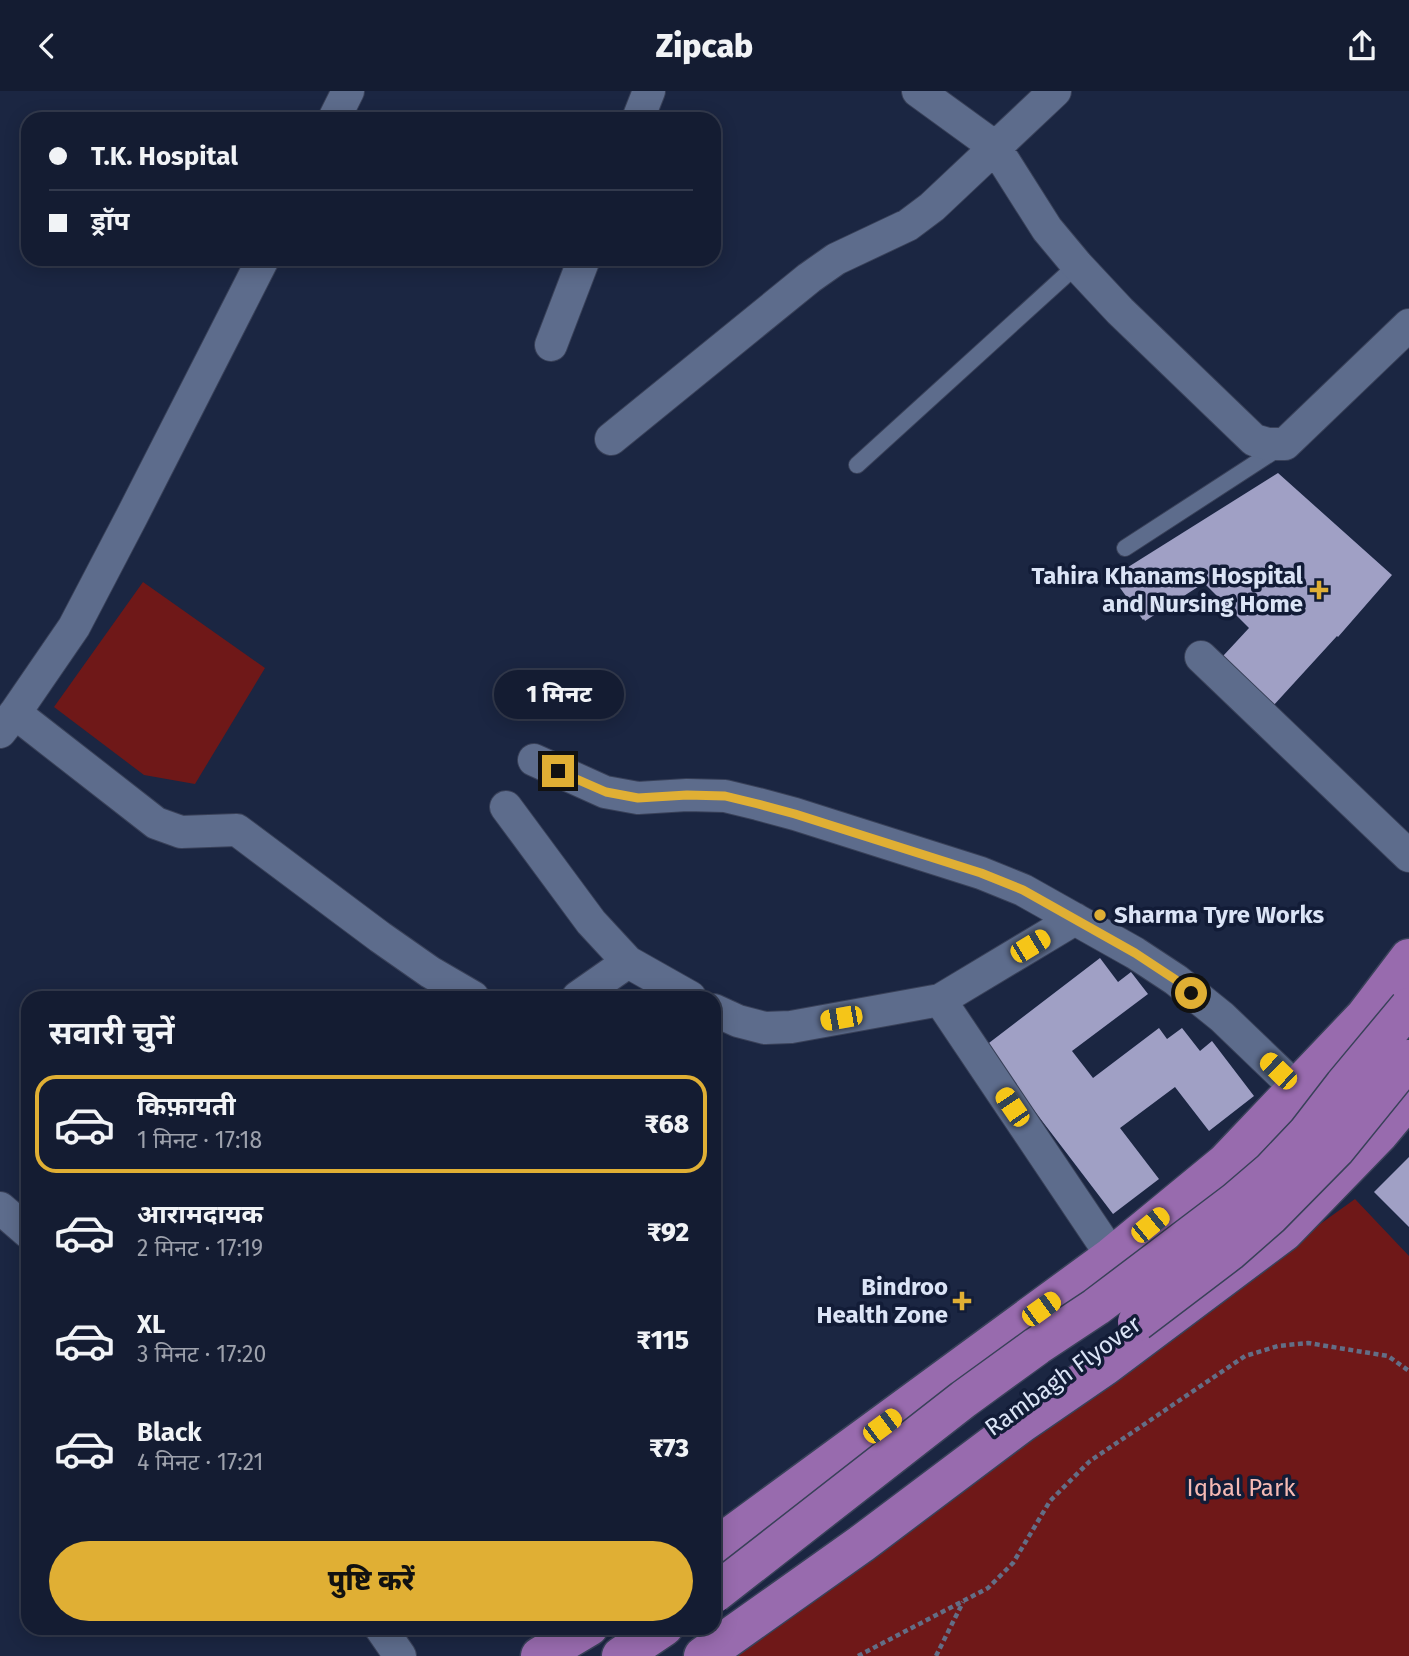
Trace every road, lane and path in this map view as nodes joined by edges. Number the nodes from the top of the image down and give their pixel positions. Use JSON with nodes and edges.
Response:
{"nodes":[{"id":1,"x":348,"y":91,"type":"edge"},
{"id":2,"x":649,"y":91,"type":"edge"},
{"id":3,"x":918,"y":91,"type":"edge"},
{"id":4,"x":1055,"y":91,"type":"edge"},
{"id":5,"x":338,"y":112,"type":"edge"},
{"id":6,"x":641,"y":112,"type":"edge"},
{"id":7,"x":995,"y":147,"type":"junction"},
{"id":8,"x":1077,"y":265,"type":"junction"},
{"id":9,"x":259,"y":266,"type":"edge"},
{"id":10,"x":581,"y":266,"type":"edge"},
{"id":11,"x":1409,"y":325,"type":"edge"},
{"id":12,"x":551,"y":345,"type":"dead end"},
{"id":13,"x":611,"y":439,"type":"dead end"},
{"id":14,"x":1285,"y":444,"type":"junction"},
{"id":15,"x":857,"y":465,"type":"dead end"},
{"id":16,"x":1125,"y":548,"type":"dead end"},
{"id":17,"x":1201,"y":657,"type":"dead end"},
{"id":18,"x":8,"y":723,"type":"edge"},
{"id":19,"x":534,"y":760,"type":"dead end"},
{"id":20,"x":506,"y":807,"type":"dead end"},
{"id":21,"x":1409,"y":856,"type":"edge"},
{"id":22,"x":1075,"y":919,"type":"junction"},
{"id":23,"x":1409,"y":958,"type":"edge"},
{"id":24,"x":628,"y":962,"type":"junction"},
{"id":25,"x":462,"y":991,"type":"edge"},
{"id":26,"x":587,"y":991,"type":"edge"},
{"id":27,"x":679,"y":991,"type":"edge"},
{"id":28,"x":940,"y":1000,"type":"junction"},
{"id":29,"x":1409,"y":1007,"type":"edge"},
{"id":30,"x":721,"y":1013,"type":"edge"},
{"id":31,"x":1409,"y":1059,"type":"edge"},
{"id":32,"x":1296,"y":1089,"type":"junction"},
{"id":33,"x":1409,"y":1098,"type":"edge"},
{"id":34,"x":0,"y":1209,"type":"edge"},
{"id":35,"x":21,"y":1226,"type":"edge"},
{"id":36,"x":1112,"y":1256,"type":"junction"},
{"id":37,"x":1409,"y":1371,"type":"edge"},
{"id":38,"x":721,"y":1543,"type":"edge"},
{"id":39,"x":721,"y":1589,"type":"edge"},
{"id":40,"x":963,"y":1601,"type":"junction"},
{"id":41,"x":721,"y":1632,"type":"edge"},
{"id":42,"x":386,"y":1635,"type":"edge"},
{"id":43,"x":575,"y":1635,"type":"edge"},
{"id":44,"x":652,"y":1635,"type":"edge"},
{"id":45,"x":716,"y":1635,"type":"edge"},
{"id":46,"x":400,"y":1656,"type":"edge"},
{"id":47,"x":540,"y":1656,"type":"edge"},
{"id":48,"x":621,"y":1656,"type":"edge"},
{"id":49,"x":685,"y":1656,"type":"edge"},
{"id":50,"x":703,"y":1656,"type":"edge"},
{"id":51,"x":858,"y":1656,"type":"edge"},
{"id":52,"x":936,"y":1656,"type":"edge"}],
"edges":[{"from":1,"to":5,"type":"street"},
{"from":2,"to":6,"type":"street"},
{"from":3,"to":7,"type":"street"},
{"from":4,"to":7,"type":"street"},
{"from":7,"to":8,"type":"street"},
{"from":7,"to":13,"type":"street"},
{"from":8,"to":14,"type":"street"},
{"from":8,"to":15,"type":"lane"},
{"from":9,"to":18,"type":"street"},
{"from":10,"to":12,"type":"street"},
{"from":11,"to":14,"type":"street"},
{"from":14,"to":16,"type":"lane"},
{"from":17,"to":21,"type":"street"},
{"from":18,"to":25,"type":"street"},
{"from":19,"to":22,"type":"street"},
{"from":20,"to":24,"type":"street"},
{"from":22,"to":28,"type":"street"},
{"from":22,"to":32,"type":"street"},
{"from":23,"to":32,"type":"main road"},
{"from":24,"to":26,"type":"street"},
{"from":24,"to":27,"type":"street"},
{"from":28,"to":30,"type":"street"},
{"from":28,"to":36,"type":"street"},
{"from":29,"to":39,"type":"main road","name":"Rambagh Flyover","bridge":true},
{"from":31,"to":41,"type":"main road","name":"Rambagh Flyover","bridge":true},
{"from":32,"to":36,"type":"main road"},
{"from":33,"to":50,"type":"main road"},
{"from":34,"to":35,"type":"street"},
{"from":36,"to":38,"type":"main road"},
{"from":37,"to":40,"type":"path"},
{"from":40,"to":51,"type":"path"},
{"from":40,"to":52,"type":"path"},
{"from":42,"to":46,"type":"street"},
{"from":43,"to":47,"type":"main road"},
{"from":44,"to":48,"type":"main road"},
{"from":45,"to":49,"type":"main road","name":"Rambagh Flyover","bridge":true}]}
